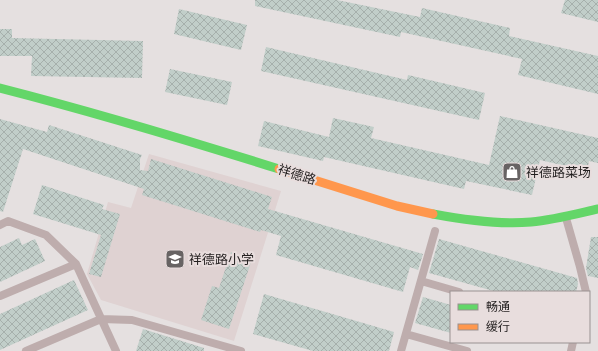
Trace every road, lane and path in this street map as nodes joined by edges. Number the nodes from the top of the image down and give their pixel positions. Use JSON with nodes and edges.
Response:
{"nodes":[{"id":1,"x":0,"y":88,"type":"edge"},
{"id":2,"x":598,"y":209,"type":"edge"},
{"id":3,"x":565,"y":217,"type":"junction"},
{"id":4,"x":0,"y":225,"type":"edge"},
{"id":5,"x":435,"y":231,"type":"dead end"},
{"id":6,"x":76,"y":264,"type":"junction"},
{"id":7,"x":421,"y":281,"type":"junction"},
{"id":8,"x":456,"y":291,"type":"edge"},
{"id":9,"x":586,"y":291,"type":"edge"},
{"id":10,"x":0,"y":296,"type":"edge"},
{"id":11,"x":101,"y":319,"type":"junction"},
{"id":12,"x":406,"y":334,"type":"junction"},
{"id":13,"x":26,"y":351,"type":"edge"},
{"id":14,"x":116,"y":351,"type":"edge"},
{"id":15,"x":241,"y":351,"type":"edge"},
{"id":16,"x":401,"y":351,"type":"edge"},
{"id":17,"x":467,"y":351,"type":"edge"}],
"edges":[{"from":1,"to":3,"type":"street","name":"祥德路"},
{"from":2,"to":3,"type":"street","name":"祥德路"},
{"from":3,"to":9,"type":"lane"},
{"from":4,"to":6,"type":"lane"},
{"from":5,"to":7,"type":"lane"},
{"from":6,"to":10,"type":"lane"},
{"from":6,"to":11,"type":"lane"},
{"from":7,"to":8,"type":"lane"},
{"from":7,"to":12,"type":"lane"},
{"from":11,"to":13,"type":"lane"},
{"from":11,"to":14,"type":"lane"},
{"from":11,"to":15,"type":"lane"},
{"from":12,"to":16,"type":"lane"},
{"from":12,"to":17,"type":"lane"}]}
